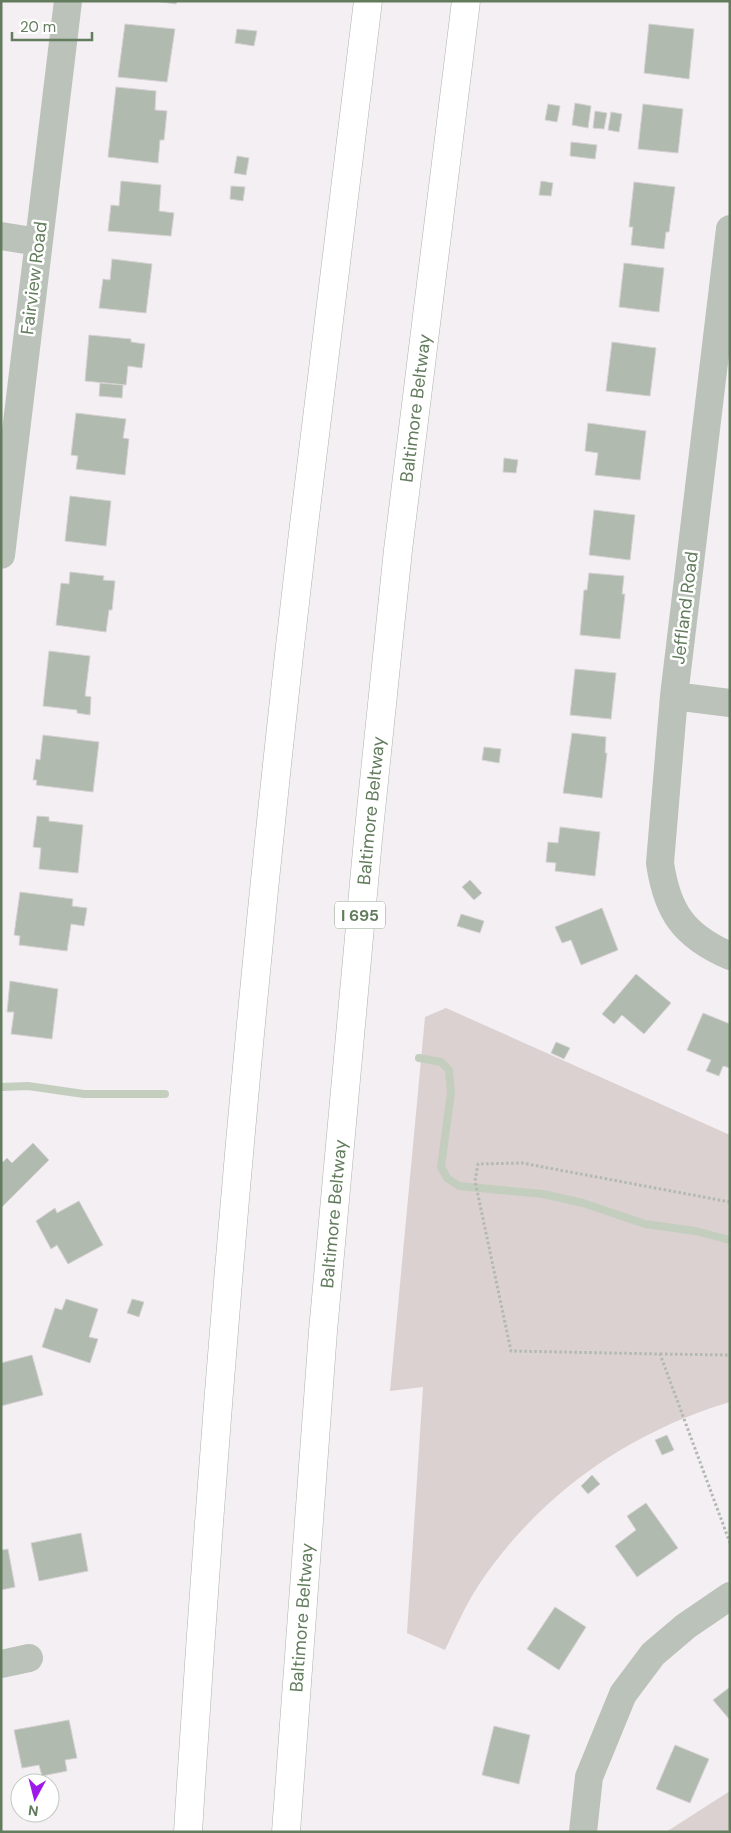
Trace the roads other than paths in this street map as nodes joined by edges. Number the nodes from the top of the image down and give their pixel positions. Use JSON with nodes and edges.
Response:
{"nodes":[{"id":1,"x":68,"y":1,"type":"edge"},
{"id":2,"x":368,"y":1,"type":"edge"},
{"id":3,"x":466,"y":1,"type":"edge"},
{"id":4,"x":730,"y":229,"type":"edge"},
{"id":5,"x":1,"y":236,"type":"edge"},
{"id":6,"x":38,"y":242,"type":"junction"},
{"id":7,"x":721,"y":374,"type":"edge"},
{"id":8,"x":1,"y":555,"type":"edge"},
{"id":9,"x":674,"y":696,"type":"junction"},
{"id":10,"x":730,"y":703,"type":"edge"},
{"id":11,"x":730,"y":956,"type":"edge"},
{"id":12,"x":730,"y":1596,"type":"edge"},
{"id":13,"x":29,"y":1658,"type":"dead end"},
{"id":14,"x":1,"y":1664,"type":"edge"},
{"id":15,"x":188,"y":1832,"type":"edge"},
{"id":16,"x":286,"y":1832,"type":"edge"},
{"id":17,"x":583,"y":1832,"type":"edge"}],
"edges":[{"from":1,"to":6,"type":"street","name":"Fairview Road"},
{"from":2,"to":15,"type":"highway"},
{"from":3,"to":16,"type":"highway","name":"Baltimore Beltway","number":"I 695"},
{"from":4,"to":7,"type":"street","name":"Jeffland Road"},
{"from":5,"to":6,"type":"street"},
{"from":6,"to":8,"type":"street","name":"Fairview Road"},
{"from":7,"to":9,"type":"street","name":"Jeffland Road"},
{"from":9,"to":10,"type":"street"},
{"from":9,"to":11,"type":"street","name":"Jeffland Road"},
{"from":12,"to":17,"type":"street"},
{"from":13,"to":14,"type":"street"}]}
